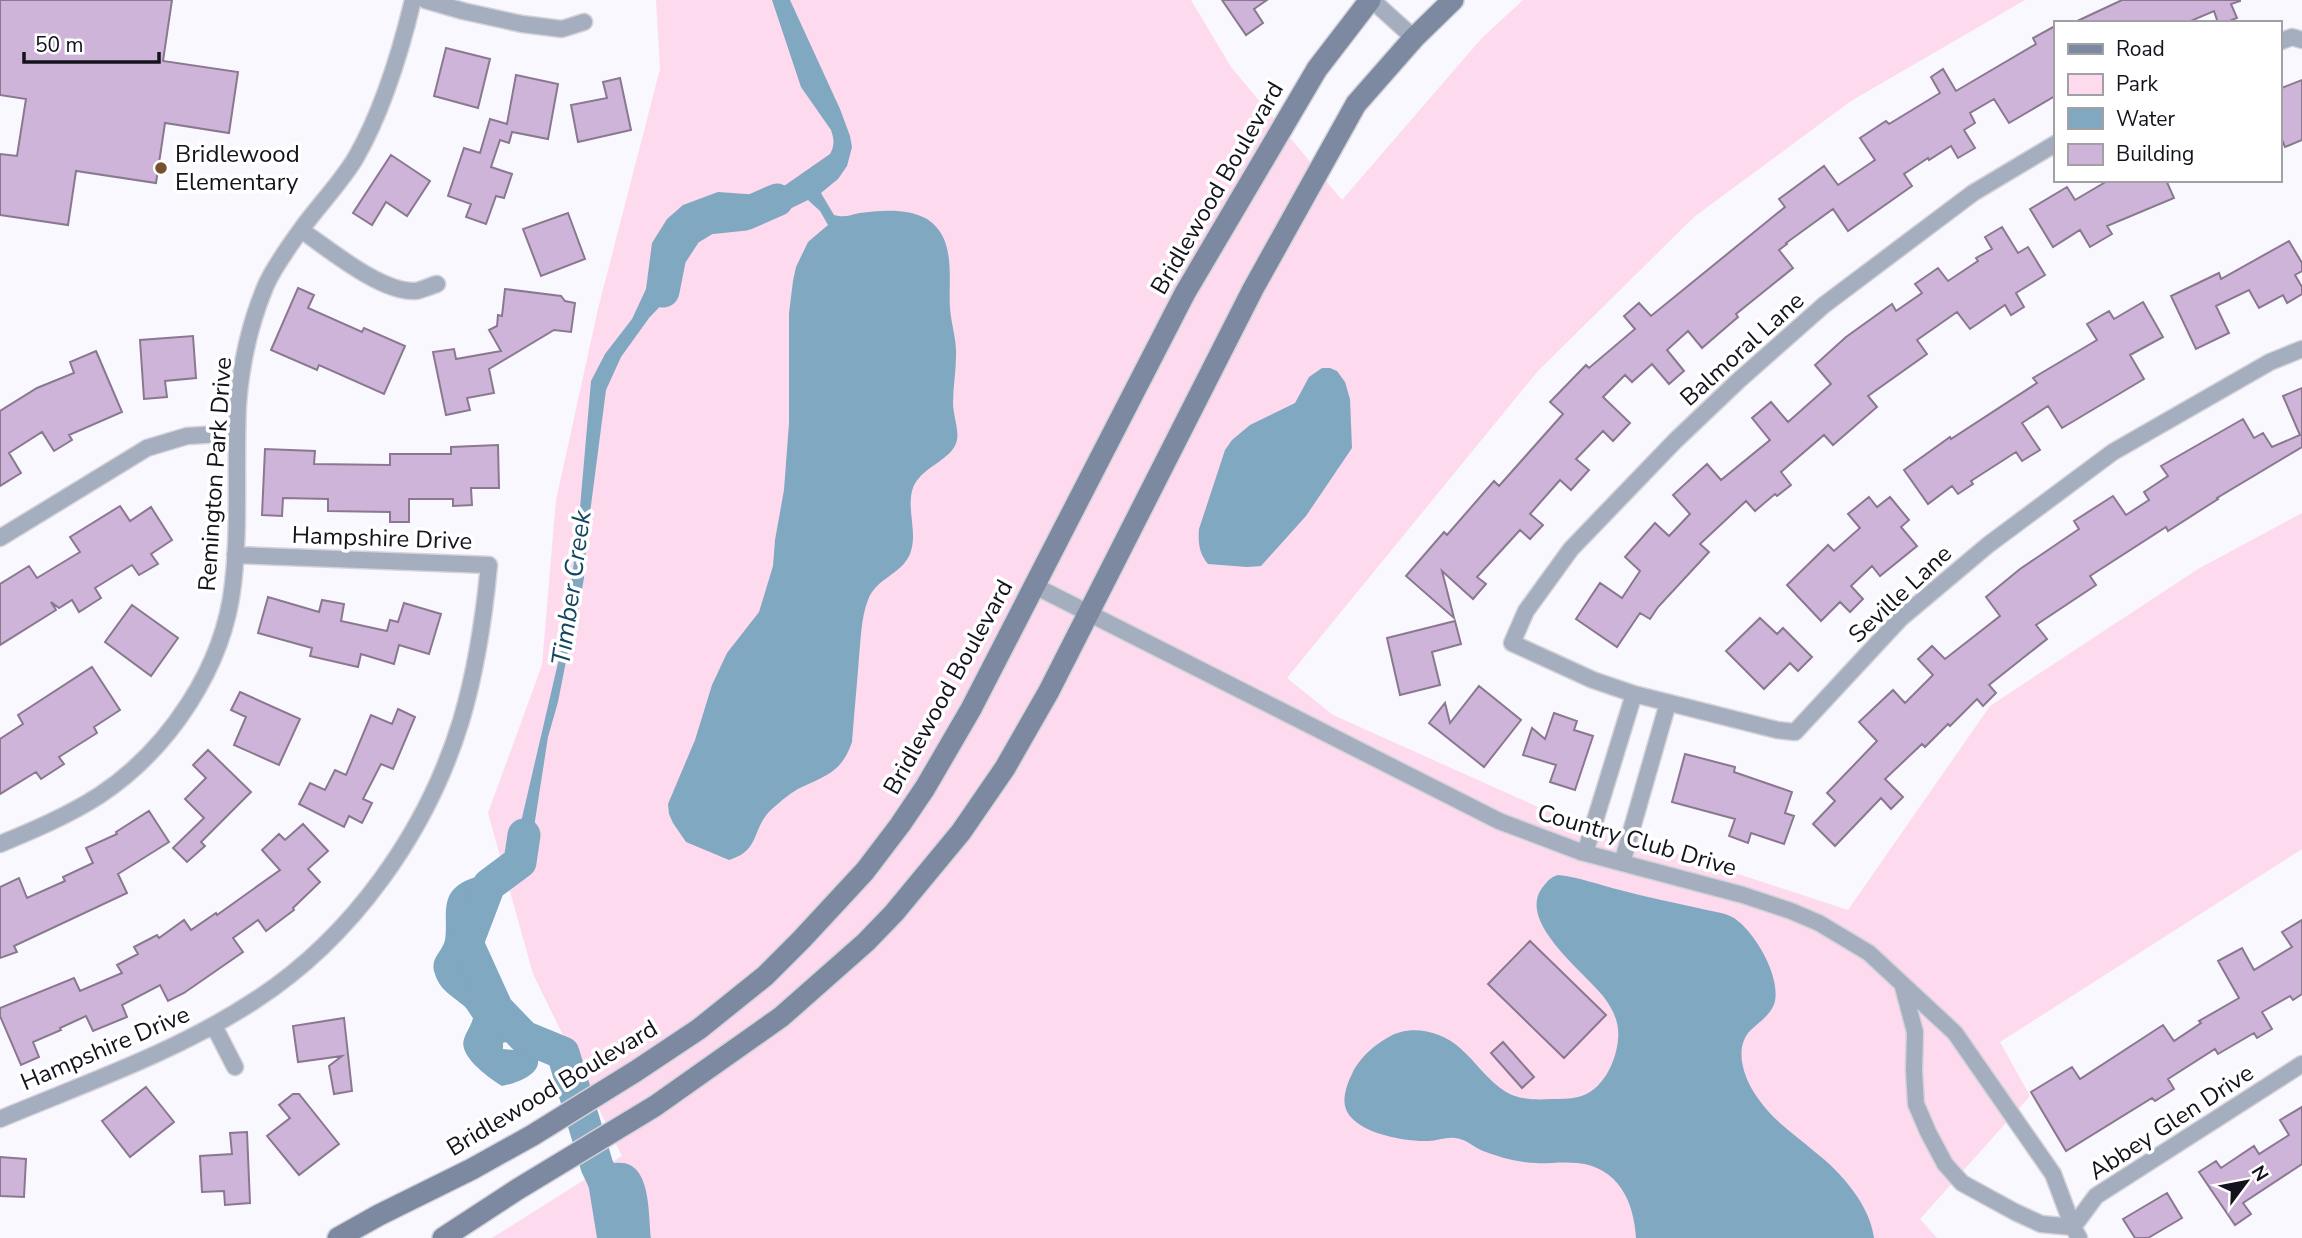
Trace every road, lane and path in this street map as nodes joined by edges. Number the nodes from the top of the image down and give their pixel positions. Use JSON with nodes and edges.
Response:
{"nodes":[{"id":1,"x":413,"y":0,"type":"edge"},
{"id":2,"x":425,"y":0,"type":"edge"},
{"id":3,"x":1371,"y":0,"type":"edge"},
{"id":4,"x":1453,"y":0,"type":"edge"},
{"id":5,"x":584,"y":22,"type":"dead end"},
{"id":6,"x":1414,"y":38,"type":"junction"},
{"id":7,"x":2302,"y":40,"type":"edge"},
{"id":8,"x":2281,"y":41,"type":"edge"},
{"id":9,"x":2054,"y":145,"type":"edge"},
{"id":10,"x":301,"y":230,"type":"junction"},
{"id":11,"x":436,"y":284,"type":"dead end"},
{"id":12,"x":2302,"y":349,"type":"edge"},
{"id":13,"x":237,"y":433,"type":"junction"},
{"id":14,"x":0,"y":538,"type":"edge"},
{"id":15,"x":235,"y":555,"type":"junction"},
{"id":16,"x":1035,"y":586,"type":"junction"},
{"id":17,"x":1090,"y":613,"type":"junction"},
{"id":18,"x":1512,"y":643,"type":"joint"},
{"id":19,"x":1634,"y":694,"type":"junction"},
{"id":20,"x":1668,"y":703,"type":"junction"},
{"id":21,"x":0,"y":844,"type":"edge"},
{"id":22,"x":1585,"y":853,"type":"junction"},
{"id":23,"x":1622,"y":863,"type":"junction"},
{"id":24,"x":1903,"y":987,"type":"junction"},
{"id":25,"x":214,"y":1026,"type":"junction"},
{"id":26,"x":2302,"y":1064,"type":"edge"},
{"id":27,"x":235,"y":1067,"type":"dead end"},
{"id":28,"x":0,"y":1119,"type":"edge"},
{"id":29,"x":2076,"y":1232,"type":"edge"},
{"id":30,"x":338,"y":1238,"type":"edge"},
{"id":31,"x":443,"y":1238,"type":"edge"}],
"edges":[{"from":1,"to":10,"type":"street","name":"Remington Park Drive"},
{"from":2,"to":5,"type":"street"},
{"from":3,"to":6,"type":"street"},
{"from":3,"to":16,"type":"main road","name":"Bridlewood Boulevard"},
{"from":4,"to":6,"type":"main road"},
{"from":6,"to":17,"type":"main road"},
{"from":7,"to":8,"type":"street"},
{"from":9,"to":18,"type":"street","name":"Balmoral Lane"},
{"from":10,"to":11,"type":"street"},
{"from":10,"to":13,"type":"street","name":"Remington Park Drive"},
{"from":12,"to":20,"type":"street","name":"Seville Lane"},
{"from":13,"to":14,"type":"street"},
{"from":13,"to":15,"type":"street","name":"Remington Park Drive"},
{"from":15,"to":21,"type":"street","name":"Remington Park Drive"},
{"from":15,"to":25,"type":"street","name":"Hampshire Drive"},
{"from":16,"to":17,"type":"street","name":"Country Club Drive"},
{"from":16,"to":30,"type":"main road","name":"Bridlewood Boulevard"},
{"from":17,"to":22,"type":"street","name":"Country Club Drive"},
{"from":17,"to":31,"type":"main road"},
{"from":18,"to":19,"type":"street","name":"Seville Lane"},
{"from":19,"to":20,"type":"street","name":"Seville Lane"},
{"from":19,"to":22,"type":"street"},
{"from":20,"to":23,"type":"street"},
{"from":22,"to":23,"type":"street","name":"Country Club Drive"},
{"from":23,"to":24,"type":"street","name":"Country Club Drive"},
{"from":24,"to":29,"type":"street","name":"Country Club Drive"},
{"from":24,"to":29,"type":"street"},
{"from":25,"to":27,"type":"street"},
{"from":25,"to":28,"type":"street","name":"Hampshire Drive"},
{"from":26,"to":29,"type":"street","name":"Abbey Glen Drive"}]}
